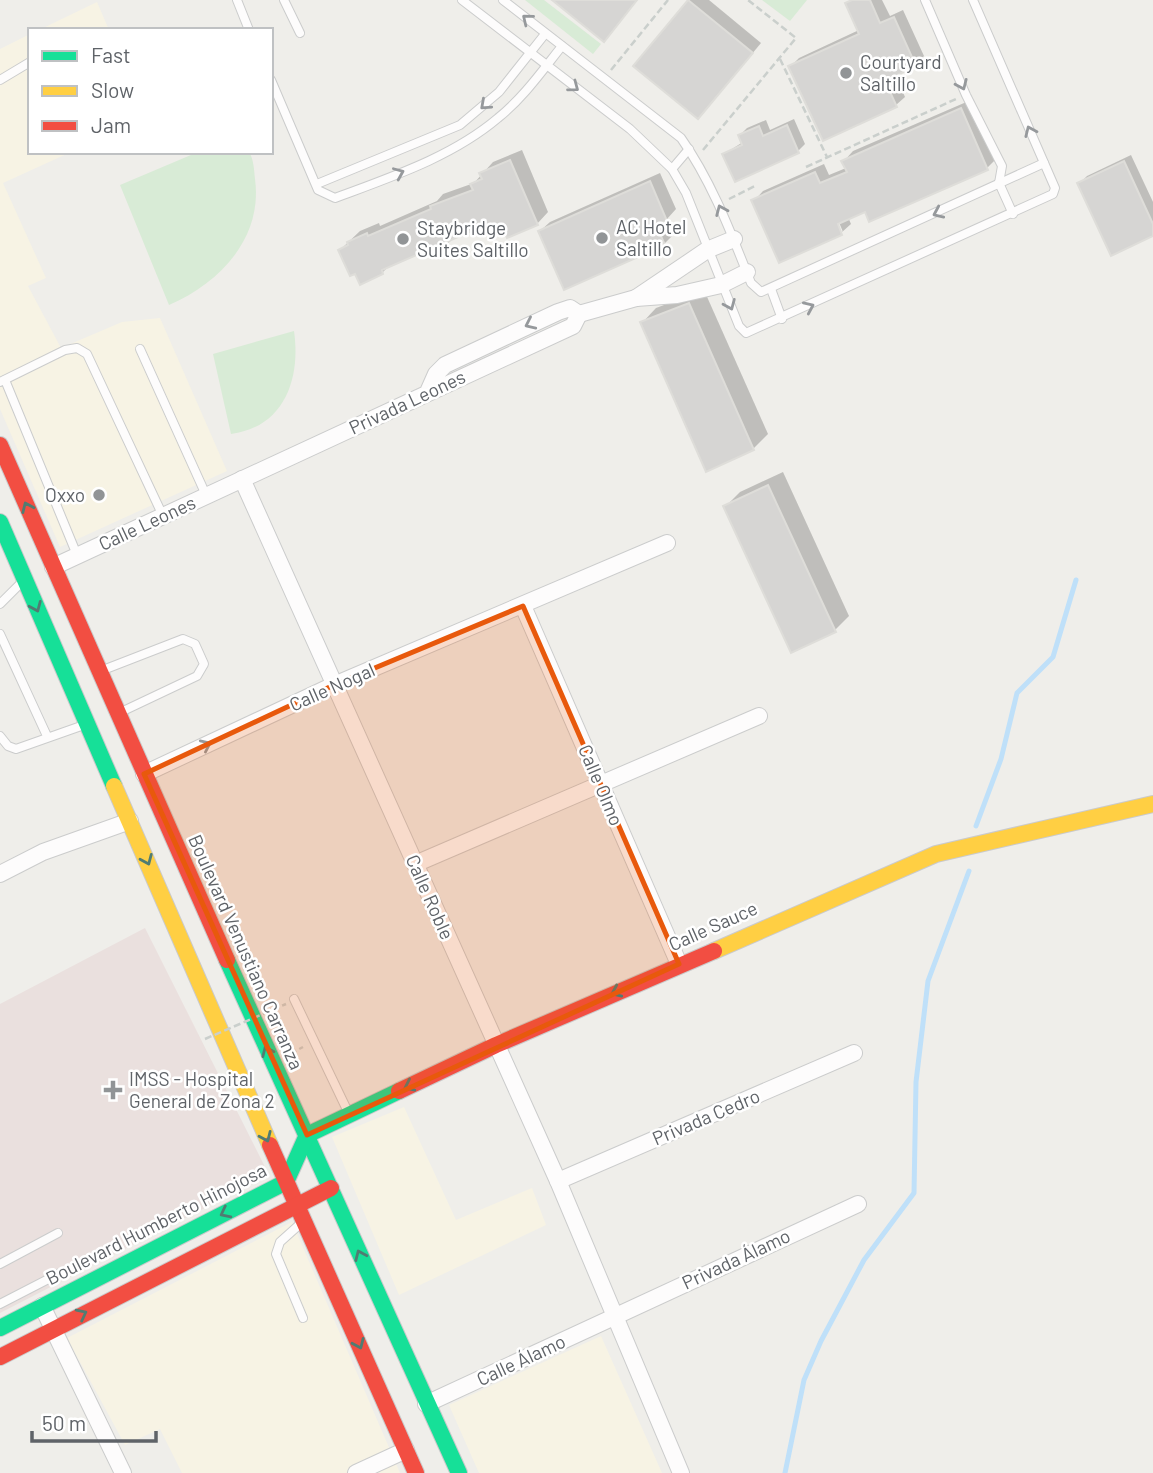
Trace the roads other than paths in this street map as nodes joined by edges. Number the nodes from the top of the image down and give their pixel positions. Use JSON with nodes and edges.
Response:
{"nodes":[{"id":1,"x":237,"y":0,"type":"edge"},
{"id":2,"x":284,"y":0,"type":"edge"},
{"id":3,"x":462,"y":0,"type":"edge"},
{"id":4,"x":503,"y":0,"type":"edge"},
{"id":5,"x":926,"y":0,"type":"edge"},
{"id":6,"x":973,"y":0,"type":"edge"},
{"id":7,"x":248,"y":28,"type":"edge"},
{"id":8,"x":300,"y":33,"type":"dead end"},
{"id":9,"x":545,"y":34,"type":"junction"},
{"id":10,"x":562,"y":46,"type":"junction"},
{"id":11,"x":530,"y":55,"type":"junction"},
{"id":12,"x":28,"y":63,"type":"edge"},
{"id":13,"x":546,"y":66,"type":"junction"},
{"id":14,"x":0,"y":80,"type":"edge"},
{"id":15,"x":273,"y":85,"type":"edge"},
{"id":16,"x":689,"y":149,"type":"junction"},
{"id":17,"x":1044,"y":163,"type":"junction"},
{"id":18,"x":672,"y":169,"type":"junction"},
{"id":19,"x":999,"y":183,"type":"junction"},
{"id":20,"x":317,"y":184,"type":"junction"},
{"id":21,"x":1013,"y":214,"type":"junction"},
{"id":22,"x":734,"y":239,"type":"junction"},
{"id":23,"x":707,"y":250,"type":"junction"},
{"id":24,"x":747,"y":272,"type":"junction"},
{"id":25,"x":721,"y":285,"type":"junction"},
{"id":26,"x":771,"y":289,"type":"junction"},
{"id":27,"x":636,"y":298,"type":"junction"},
{"id":28,"x":782,"y":319,"type":"junction"},
{"id":29,"x":140,"y":349,"type":"dead end"},
{"id":30,"x":3,"y":381,"type":"edge"},
{"id":31,"x":0,"y":445,"type":"edge"},
{"id":32,"x":242,"y":480,"type":"junction"},
{"id":33,"x":206,"y":495,"type":"junction"},
{"id":34,"x":163,"y":516,"type":"junction"},
{"id":35,"x":0,"y":522,"type":"edge"},
{"id":36,"x":667,"y":543,"type":"dead end"},
{"id":37,"x":77,"y":556,"type":"junction"},
{"id":38,"x":53,"y":567,"type":"junction"},
{"id":39,"x":25,"y":579,"type":"junction"},
{"id":40,"x":0,"y":604,"type":"edge"},
{"id":41,"x":523,"y":606,"type":"junction"},
{"id":42,"x":0,"y":634,"type":"edge"},
{"id":43,"x":99,"y":672,"type":"junction"},
{"id":44,"x":334,"y":685,"type":"junction"},
{"id":45,"x":118,"y":713,"type":"junction"},
{"id":46,"x":759,"y":716,"type":"dead end"},
{"id":47,"x":87,"y":724,"type":"junction"},
{"id":48,"x":0,"y":736,"type":"edge"},
{"id":49,"x":47,"y":736,"type":"junction"},
{"id":50,"x":144,"y":774,"type":"junction"},
{"id":51,"x":601,"y":785,"type":"junction"},
{"id":52,"x":1153,"y":804,"type":"edge"},
{"id":53,"x":130,"y":821,"type":"junction"},
{"id":54,"x":415,"y":864,"type":"junction"},
{"id":55,"x":0,"y":874,"type":"edge"},
{"id":56,"x":679,"y":964,"type":"junction"},
{"id":57,"x":290,"y":1002,"type":"road end"},
{"id":58,"x":496,"y":1045,"type":"junction"},
{"id":59,"x":854,"y":1053,"type":"dead end"},
{"id":60,"x":349,"y":1114,"type":"junction"},
{"id":61,"x":307,"y":1135,"type":"junction"},
{"id":62,"x":286,"y":1181,"type":"junction"},
{"id":63,"x":558,"y":1181,"type":"junction"},
{"id":64,"x":331,"y":1188,"type":"junction"},
{"id":65,"x":858,"y":1204,"type":"dead end"},
{"id":66,"x":298,"y":1205,"type":"junction"},
{"id":67,"x":305,"y":1222,"type":"junction"},
{"id":68,"x":188,"y":1231,"type":"junction"},
{"id":69,"x":58,"y":1233,"type":"dead end"},
{"id":70,"x":200,"y":1255,"type":"junction"},
{"id":71,"x":0,"y":1264,"type":"edge"},
{"id":72,"x":62,"y":1272,"type":"dead end"},
{"id":73,"x":0,"y":1304,"type":"edge"},
{"id":74,"x":42,"y":1306,"type":"junction"},
{"id":75,"x":615,"y":1315,"type":"junction"},
{"id":76,"x":303,"y":1318,"type":"dead end"},
{"id":77,"x":0,"y":1328,"type":"edge"},
{"id":78,"x":53,"y":1329,"type":"junction"},
{"id":79,"x":0,"y":1357,"type":"edge"},
{"id":80,"x":426,"y":1404,"type":"junction"},
{"id":81,"x":406,"y":1450,"type":"junction"},
{"id":82,"x":122,"y":1473,"type":"edge"},
{"id":83,"x":356,"y":1473,"type":"edge"},
{"id":84,"x":416,"y":1473,"type":"edge"},
{"id":85,"x":459,"y":1473,"type":"edge"},
{"id":86,"x":681,"y":1473,"type":"edge"}],
"edges":[{"from":1,"to":7,"type":"lane"},
{"from":2,"to":8,"type":"lane"},
{"from":3,"to":11,"type":"lane"},
{"from":9,"to":4,"type":"lane","one_way":true},
{"from":5,"to":19,"type":"lane","one_way":true},
{"from":17,"to":6,"type":"lane","one_way":true},
{"from":9,"to":10,"type":"lane"},
{"from":9,"to":11,"type":"lane"},
{"from":10,"to":13,"type":"lane"},
{"from":10,"to":16,"type":"lane"},
{"from":11,"to":13,"type":"lane"},
{"from":11,"to":20,"type":"lane","one_way":true},
{"from":12,"to":14,"type":"lane"},
{"from":13,"to":18,"type":"lane","one_way":true},
{"from":20,"to":13,"type":"lane","one_way":true},
{"from":15,"to":20,"type":"lane"},
{"from":16,"to":18,"type":"lane"},
{"from":22,"to":16,"type":"lane","one_way":true},
{"from":17,"to":19,"type":"lane"},
{"from":17,"to":21,"type":"lane"},
{"from":18,"to":23,"type":"lane"},
{"from":19,"to":21,"type":"lane"},
{"from":19,"to":26,"type":"lane","one_way":true},
{"from":28,"to":21,"type":"lane","one_way":true},
{"from":22,"to":23,"type":"street"},
{"from":22,"to":24,"type":"lane"},
{"from":23,"to":25,"type":"lane"},
{"from":23,"to":27,"type":"street"},
{"from":24,"to":25,"type":"street"},
{"from":24,"to":26,"type":"lane"},
{"from":25,"to":27,"type":"street"},
{"from":25,"to":28,"type":"lane","one_way":true},
{"from":26,"to":28,"type":"lane"},
{"from":27,"to":32,"type":"street","name":"Privada Leones"},
{"from":29,"to":33,"type":"lane"},
{"from":30,"to":34,"type":"lane"},
{"from":30,"to":37,"type":"lane"},
{"from":38,"to":31,"type":"main road","name":"Boulevard Venustiano Carranza","one_way":true},
{"from":32,"to":33,"type":"street","name":"Calle Leones"},
{"from":32,"to":44,"type":"street","name":"Calle Roble"},
{"from":33,"to":34,"type":"street","name":"Calle Leones"},
{"from":34,"to":37,"type":"street","name":"Calle Leones"},
{"from":35,"to":39,"type":"main road"},
{"from":36,"to":41,"type":"street","name":"Calle Nogal"},
{"from":37,"to":38,"type":"street","name":"Calle Leones"},
{"from":38,"to":43,"type":"main road","name":"Boulevard Venustiano Carranza"},
{"from":39,"to":40,"type":"lane"},
{"from":39,"to":47,"type":"main road","one_way":true},
{"from":41,"to":44,"type":"street","name":"Calle Nogal"},
{"from":41,"to":51,"type":"street","name":"Calle Olmo"},
{"from":42,"to":49,"type":"lane"},
{"from":43,"to":45,"type":"main road","name":"Boulevard Venustiano Carranza"},
{"from":43,"to":45,"type":"lane"},
{"from":50,"to":44,"type":"street","name":"Calle Nogal","one_way":true},
{"from":44,"to":54,"type":"street","name":"Calle Roble"},
{"from":45,"to":50,"type":"main road","name":"Boulevard Venustiano Carranza"},
{"from":46,"to":51,"type":"street"},
{"from":47,"to":49,"type":"lane"},
{"from":47,"to":53,"type":"main road"},
{"from":48,"to":49,"type":"lane"},
{"from":61,"to":50,"type":"main road","name":"Boulevard Venustiano Carranza","one_way":true},
{"from":51,"to":54,"type":"street"},
{"from":51,"to":56,"type":"street","name":"Calle Olmo"},
{"from":52,"to":56,"type":"main road","name":"Calle Sauce"},
{"from":53,"to":55,"type":"street"},
{"from":53,"to":62,"type":"main road","one_way":true},
{"from":54,"to":58,"type":"street","name":"Calle Roble"},
{"from":56,"to":58,"type":"main road","name":"Calle Sauce","one_way":true},
{"from":57,"to":60,"type":"lane"},
{"from":58,"to":60,"type":"main road","name":"Calle Sauce","one_way":true},
{"from":58,"to":63,"type":"street","name":"Calle Roble"},
{"from":59,"to":63,"type":"street","name":"Privada Cedro"},
{"from":60,"to":61,"type":"main road","name":"Calle Sauce"},
{"from":61,"to":62,"type":"main road","name":"Boulevard Humberto Hinojosa"},
{"from":61,"to":64,"type":"main road","name":"Boulevard Venustiano Carranza"},
{"from":62,"to":66,"type":"main road"},
{"from":62,"to":68,"type":"main road","name":"Boulevard Humberto Hinojosa","one_way":true},
{"from":63,"to":75,"type":"street","name":"Calle Roble"},
{"from":64,"to":66,"type":"main road"},
{"from":80,"to":64,"type":"main road","name":"Boulevard Venustiano Carranza","one_way":true},
{"from":65,"to":75,"type":"street","name":"Privada Álamo"},
{"from":66,"to":67,"type":"main road"},
{"from":66,"to":70,"type":"main road"},
{"from":67,"to":76,"type":"lane"},
{"from":67,"to":81,"type":"main road","one_way":true},
{"from":68,"to":70,"type":"main road"},
{"from":68,"to":74,"type":"main road","name":"Boulevard Humberto Hinojosa"},
{"from":69,"to":71,"type":"lane"},
{"from":78,"to":70,"type":"main road","one_way":true},
{"from":72,"to":73,"type":"lane"},
{"from":74,"to":77,"type":"main road","name":"Boulevard Humberto Hinojosa"},
{"from":74,"to":78,"type":"street"},
{"from":75,"to":80,"type":"street","name":"Calle Álamo"},
{"from":75,"to":86,"type":"street","name":"Calle Roble"},
{"from":78,"to":79,"type":"main road"},
{"from":78,"to":82,"type":"street"},
{"from":80,"to":85,"type":"main road","name":"Boulevard Venustiano Carranza"},
{"from":81,"to":83,"type":"street"},
{"from":81,"to":84,"type":"main road"}]}
